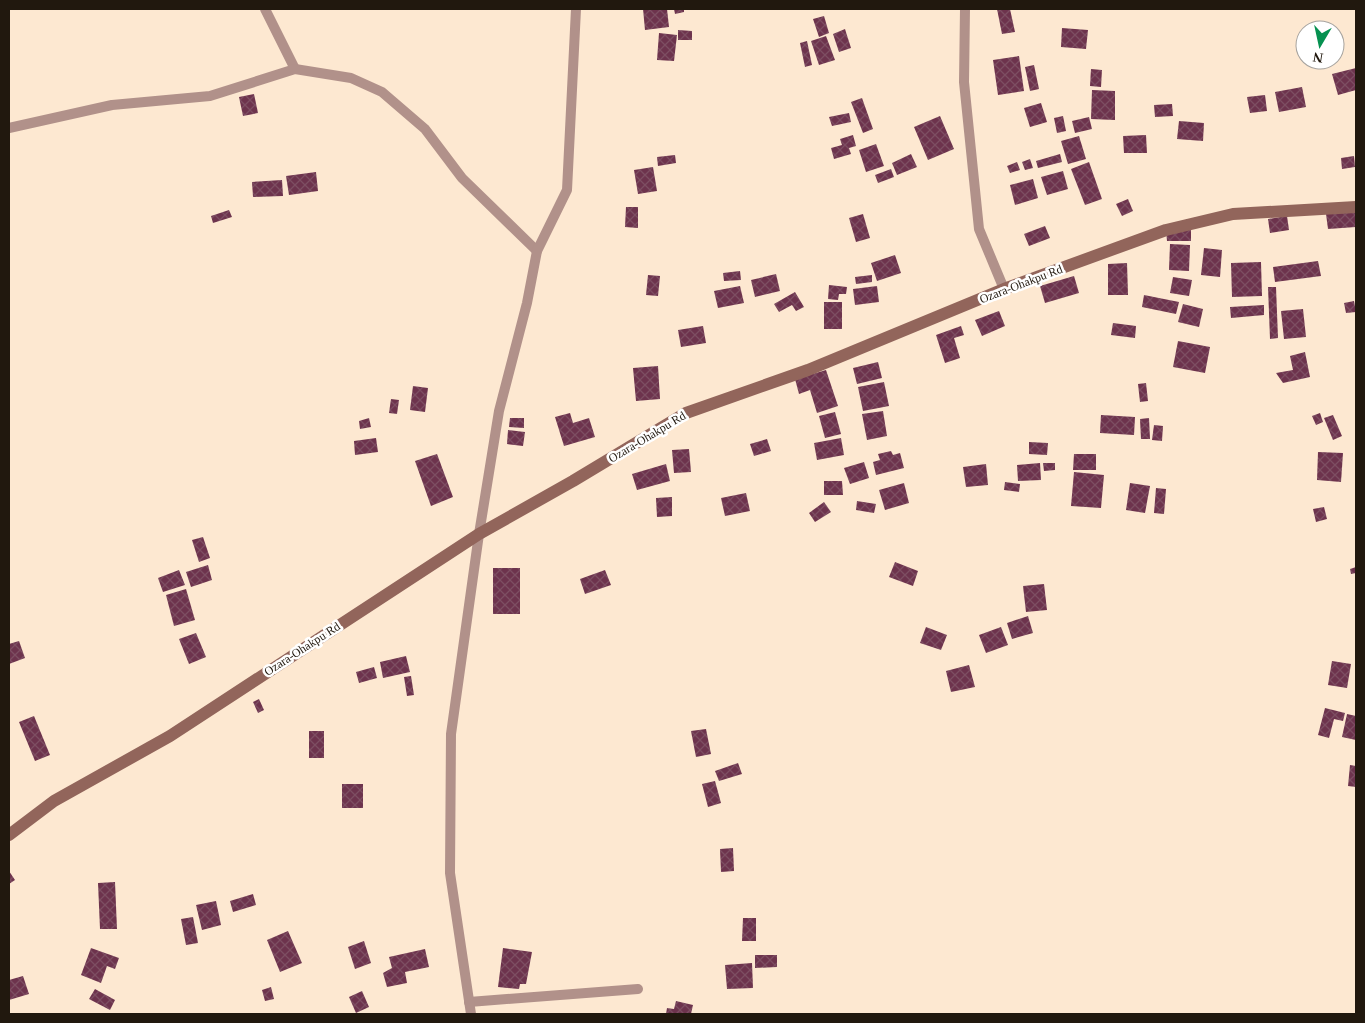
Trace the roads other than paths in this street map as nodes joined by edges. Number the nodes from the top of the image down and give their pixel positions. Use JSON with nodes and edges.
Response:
{"nodes":[{"id":1,"x":266,"y":9,"type":"edge"},
{"id":2,"x":576,"y":9,"type":"edge"},
{"id":3,"x":965,"y":9,"type":"edge"},
{"id":4,"x":295,"y":69,"type":"junction"},
{"id":5,"x":9,"y":128,"type":"edge"},
{"id":6,"x":1356,"y":207,"type":"edge"},
{"id":7,"x":537,"y":251,"type":"junction"},
{"id":8,"x":1004,"y":289,"type":"junction"},
{"id":9,"x":479,"y":534,"type":"junction"},
{"id":10,"x":9,"y":834,"type":"edge"},
{"id":11,"x":638,"y":989,"type":"dead end"},
{"id":12,"x":469,"y":1002,"type":"junction"},
{"id":13,"x":471,"y":1014,"type":"edge"}],
"edges":[{"from":1,"to":4,"type":"street"},
{"from":2,"to":7,"type":"street"},
{"from":3,"to":8,"type":"street"},
{"from":4,"to":5,"type":"street"},
{"from":4,"to":7,"type":"street"},
{"from":6,"to":8,"type":"main road","name":"Ozara-Ohakpu Rd"},
{"from":7,"to":9,"type":"street"},
{"from":8,"to":9,"type":"main road","name":"Ozara-Ohakpu Rd"},
{"from":9,"to":10,"type":"main road","name":"Ozara-Ohakpu Rd"},
{"from":9,"to":12,"type":"street"},
{"from":11,"to":12,"type":"street"},
{"from":12,"to":13,"type":"street"}]}
